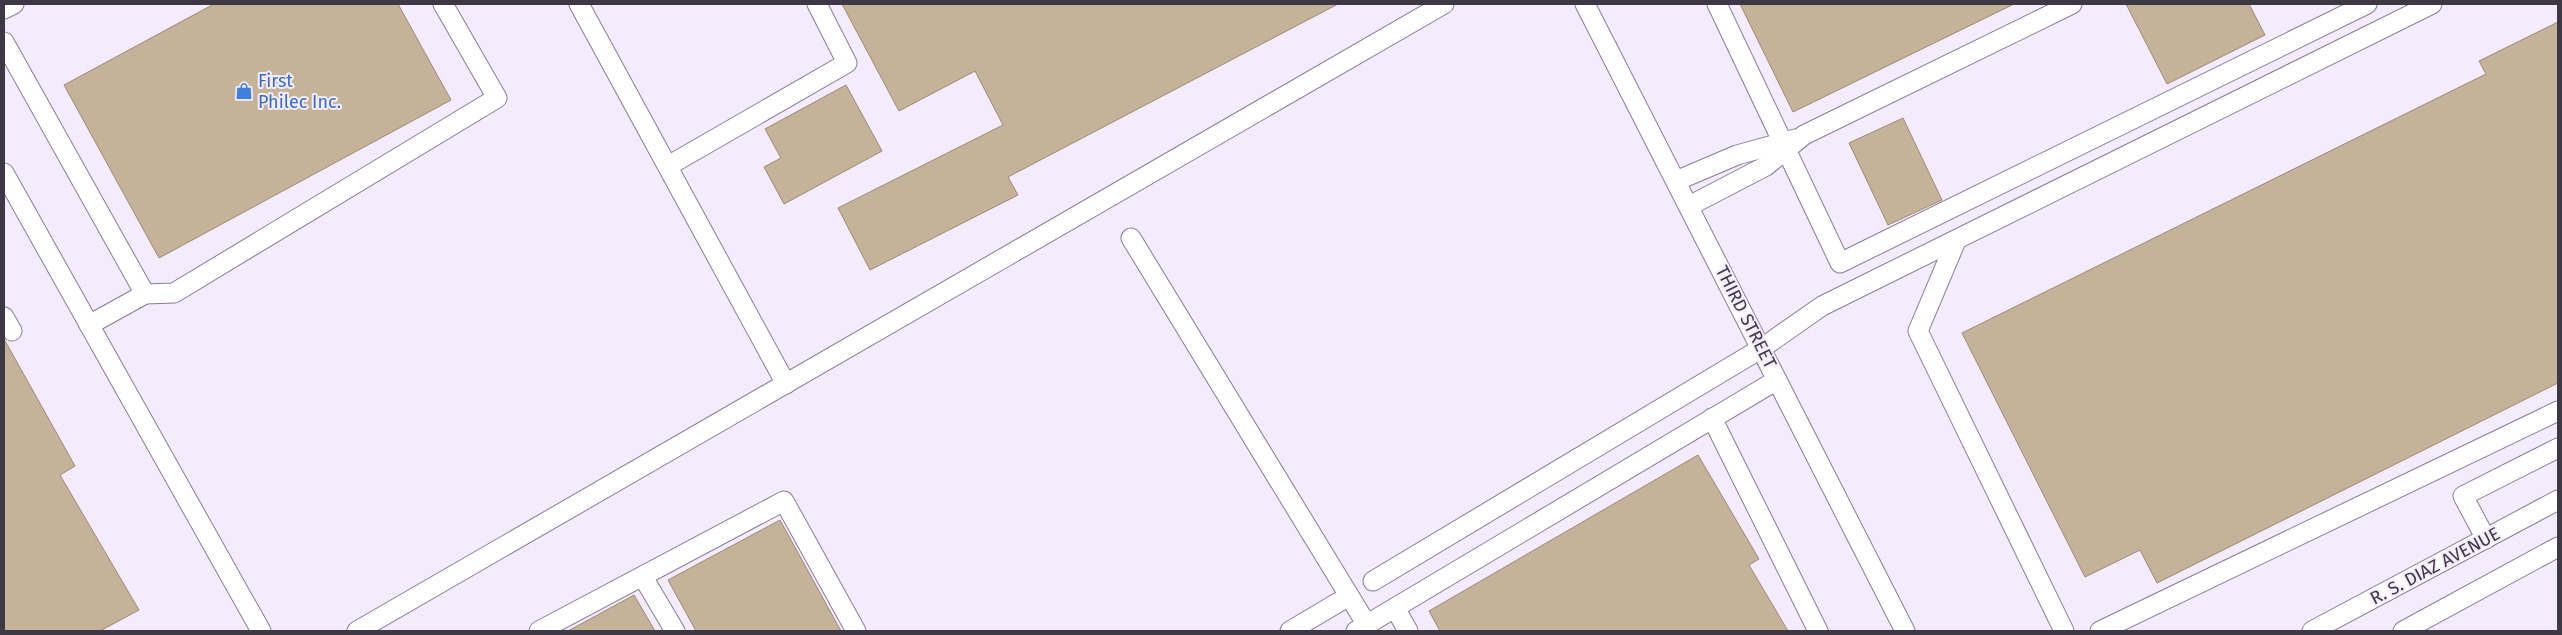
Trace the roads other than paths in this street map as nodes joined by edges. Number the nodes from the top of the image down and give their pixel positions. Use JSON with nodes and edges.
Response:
{"nodes":[{"id":1,"x":14,"y":4,"type":"edge"},
{"id":2,"x":443,"y":4,"type":"edge"},
{"id":3,"x":580,"y":4,"type":"edge"},
{"id":4,"x":817,"y":4,"type":"edge"},
{"id":5,"x":1444,"y":4,"type":"edge"},
{"id":6,"x":1585,"y":4,"type":"edge"},
{"id":7,"x":1717,"y":4,"type":"edge"},
{"id":8,"x":2072,"y":4,"type":"edge"},
{"id":9,"x":2367,"y":4,"type":"edge"},
{"id":10,"x":2432,"y":4,"type":"edge"},
{"id":11,"x":4,"y":10,"type":"edge"},
{"id":12,"x":2337,"y":10,"type":"edge"},
{"id":13,"x":4,"y":42,"type":"edge"},
{"id":14,"x":1790,"y":143,"type":"junction"},
{"id":15,"x":668,"y":166,"type":"junction"},
{"id":16,"x":4,"y":173,"type":"edge"},
{"id":17,"x":1676,"y":181,"type":"junction"},
{"id":18,"x":1689,"y":206,"type":"junction"},
{"id":19,"x":1131,"y":238,"type":"dead end"},
{"id":20,"x":1956,"y":241,"type":"junction"},
{"id":21,"x":144,"y":294,"type":"junction"},
{"id":22,"x":89,"y":325,"type":"junction"},
{"id":23,"x":1762,"y":348,"type":"junction"},
{"id":24,"x":1777,"y":380,"type":"junction"},
{"id":25,"x":786,"y":384,"type":"junction"},
{"id":26,"x":2558,"y":411,"type":"edge"},
{"id":27,"x":1712,"y":418,"type":"junction"},
{"id":28,"x":2558,"y":448,"type":"edge"},
{"id":29,"x":2558,"y":500,"type":"edge"},
{"id":30,"x":2486,"y":539,"type":"junction"},
{"id":31,"x":2558,"y":548,"type":"edge"},
{"id":32,"x":643,"y":577,"type":"junction"},
{"id":33,"x":1373,"y":581,"type":"dead end"},
{"id":34,"x":1349,"y":596,"type":"junction"},
{"id":35,"x":1395,"y":608,"type":"junction"},
{"id":36,"x":1361,"y":628,"type":"edge"},
{"id":37,"x":261,"y":631,"type":"edge"},
{"id":38,"x":357,"y":631,"type":"edge"},
{"id":39,"x":539,"y":631,"type":"edge"},
{"id":40,"x":675,"y":631,"type":"edge"},
{"id":41,"x":856,"y":631,"type":"edge"},
{"id":42,"x":1290,"y":631,"type":"edge"},
{"id":43,"x":1408,"y":631,"type":"edge"},
{"id":44,"x":1818,"y":631,"type":"edge"},
{"id":45,"x":1905,"y":631,"type":"edge"},
{"id":46,"x":2064,"y":631,"type":"edge"},
{"id":47,"x":2100,"y":631,"type":"edge"},
{"id":48,"x":2312,"y":631,"type":"edge"},
{"id":49,"x":2403,"y":631,"type":"edge"}],
"edges":[{"from":1,"to":11,"type":"street"},
{"from":2,"to":21,"type":"street"},
{"from":3,"to":15,"type":"street"},
{"from":4,"to":15,"type":"street"},
{"from":5,"to":25,"type":"street"},
{"from":6,"to":17,"type":"street","name":"THIRD STREET"},
{"from":7,"to":14,"type":"street"},
{"from":8,"to":14,"type":"street"},
{"from":9,"to":12,"type":"street"},
{"from":10,"to":20,"type":"street"},
{"from":12,"to":14,"type":"street"},
{"from":13,"to":21,"type":"street"},
{"from":14,"to":17,"type":"street"},
{"from":14,"to":18,"type":"street"},
{"from":15,"to":25,"type":"street"},
{"from":16,"to":22,"type":"street"},
{"from":17,"to":18,"type":"street","name":"THIRD STREET"},
{"from":18,"to":23,"type":"street","name":"THIRD STREET"},
{"from":19,"to":34,"type":"street"},
{"from":20,"to":23,"type":"street"},
{"from":20,"to":46,"type":"street"},
{"from":21,"to":22,"type":"street"},
{"from":22,"to":37,"type":"street"},
{"from":23,"to":24,"type":"street","name":"THIRD STREET"},
{"from":23,"to":33,"type":"street"},
{"from":24,"to":27,"type":"street"},
{"from":24,"to":45,"type":"street","name":"THIRD STREET"},
{"from":25,"to":38,"type":"street"},
{"from":26,"to":47,"type":"street"},
{"from":27,"to":35,"type":"street"},
{"from":27,"to":44,"type":"street"},
{"from":28,"to":30,"type":"street"},
{"from":29,"to":30,"type":"street","name":"R. S. DIAZ AVENUE"},
{"from":30,"to":48,"type":"street","name":"R. S. DIAZ AVENUE"},
{"from":31,"to":49,"type":"street"},
{"from":32,"to":39,"type":"street"},
{"from":32,"to":40,"type":"street"},
{"from":32,"to":41,"type":"street"},
{"from":34,"to":36,"type":"street"},
{"from":34,"to":42,"type":"street"},
{"from":35,"to":36,"type":"street"},
{"from":35,"to":43,"type":"street"}]}
